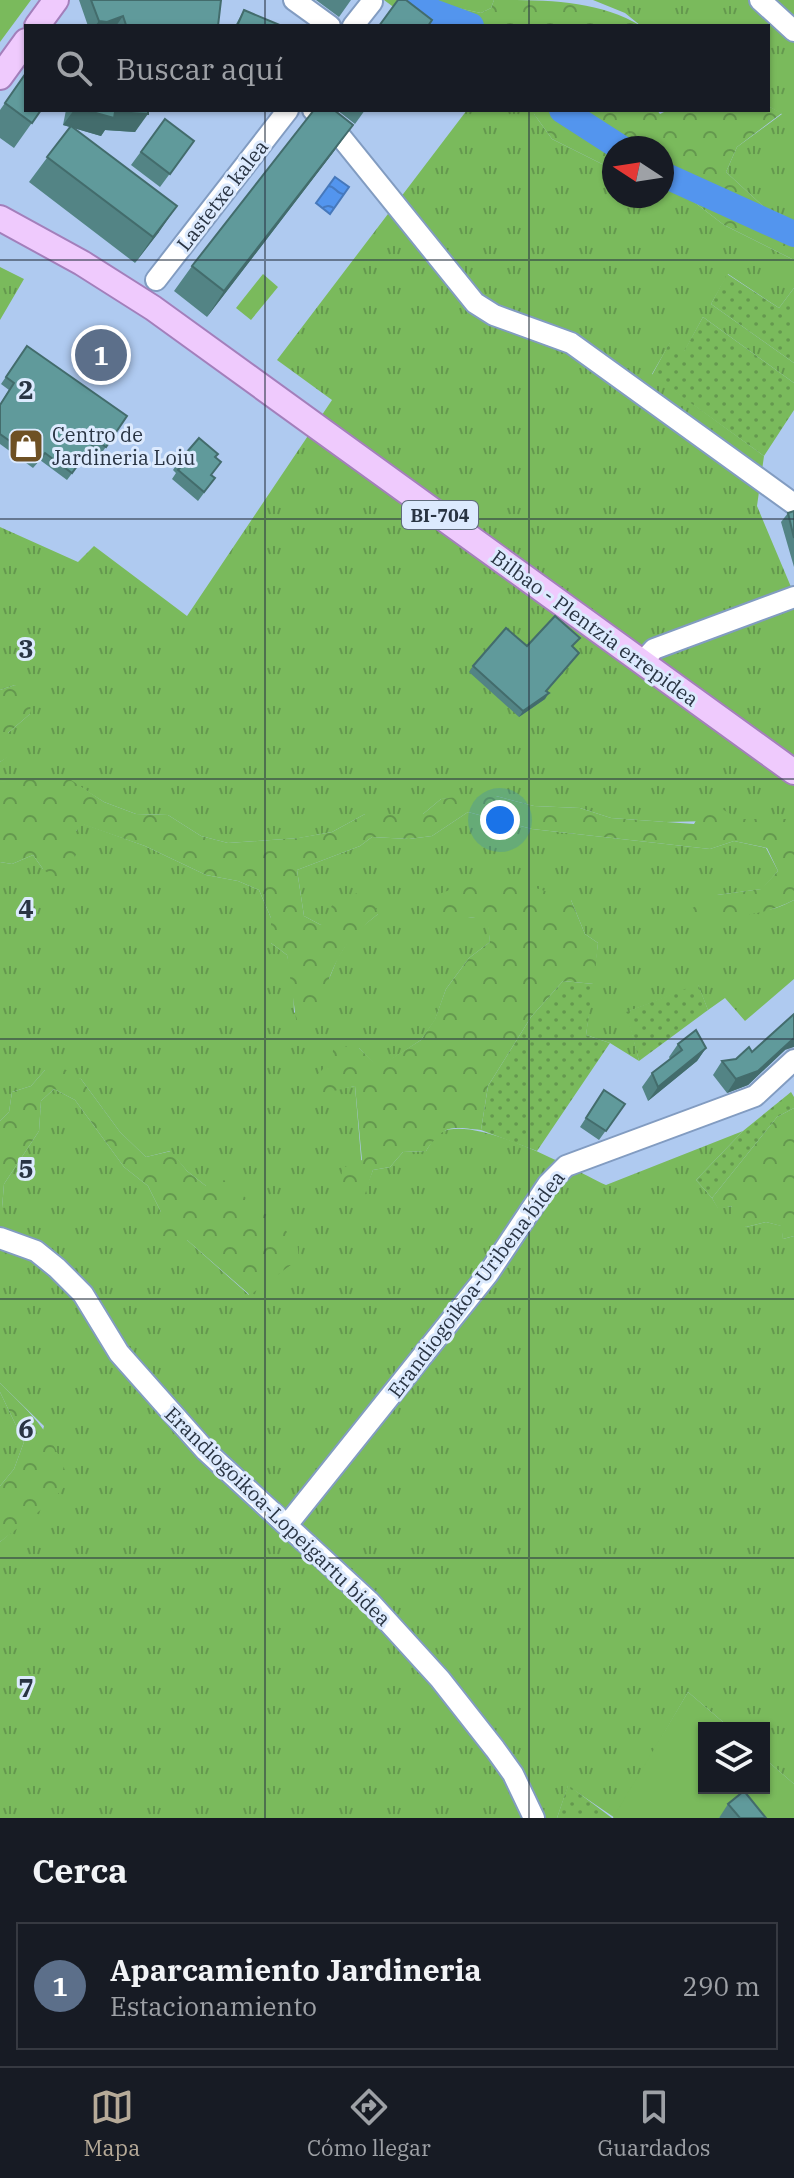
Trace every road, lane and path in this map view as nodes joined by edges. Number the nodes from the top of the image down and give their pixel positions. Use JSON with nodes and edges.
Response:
{"nodes":[{"id":1,"x":56,"y":0,"type":"edge"},
{"id":2,"x":294,"y":0,"type":"edge"},
{"id":3,"x":760,"y":0,"type":"edge"},
{"id":4,"x":372,"y":2,"type":"edge"},
{"id":5,"x":38,"y":24,"type":"edge"},
{"id":6,"x":327,"y":24,"type":"edge"},
{"id":7,"x":355,"y":24,"type":"edge"},
{"id":8,"x":794,"y":31,"type":"edge"},
{"id":9,"x":24,"y":44,"type":"edge"},
{"id":10,"x":0,"y":77,"type":"edge"},
{"id":11,"x":286,"y":112,"type":"edge"},
{"id":12,"x":316,"y":112,"type":"edge"},
{"id":13,"x":0,"y":218,"type":"edge"},
{"id":14,"x":156,"y":280,"type":"dead end"},
{"id":15,"x":794,"y":504,"type":"edge"},
{"id":16,"x":794,"y":597,"type":"edge"},
{"id":17,"x":642,"y":662,"type":"junction"},
{"id":18,"x":794,"y":772,"type":"edge"},
{"id":19,"x":794,"y":1060,"type":"edge"},
{"id":20,"x":0,"y":1238,"type":"edge"},
{"id":21,"x":287,"y":1525,"type":"junction"},
{"id":22,"x":534,"y":1818,"type":"edge"}],
"edges":[{"from":1,"to":5,"type":"main road"},
{"from":2,"to":6,"type":"street"},
{"from":3,"to":8,"type":"street"},
{"from":4,"to":7,"type":"street"},
{"from":9,"to":10,"type":"main road"},
{"from":11,"to":14,"type":"street","name":"Lastetxe kalea"},
{"from":12,"to":15,"type":"street"},
{"from":13,"to":17,"type":"main road","name":"Bilbao - Plentzia errepidea","number":"BI-704"},
{"from":16,"to":17,"type":"street"},
{"from":17,"to":18,"type":"main road","name":"Bilbao - Plentzia errepidea","number":"BI-704"},
{"from":19,"to":21,"type":"street","name":"Erandiogoikoa-Uribena bidea"},
{"from":20,"to":21,"type":"street","name":"Erandiogoikoa-Lopeigartu bidea"},
{"from":21,"to":22,"type":"street","name":"Erandiogoikoa-Lopeigartu bidea"}]}
